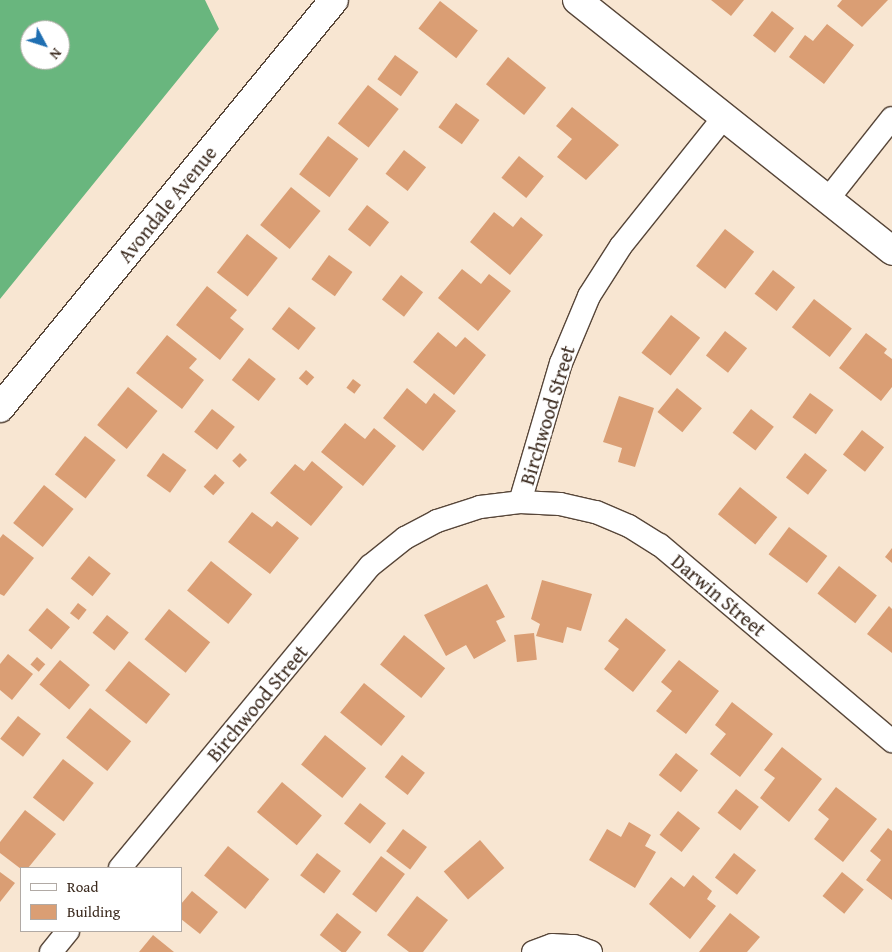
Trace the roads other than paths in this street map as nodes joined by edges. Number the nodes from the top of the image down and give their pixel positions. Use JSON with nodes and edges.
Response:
{"nodes":[{"id":1,"x":334,"y":0,"type":"edge"},
{"id":2,"x":577,"y":0,"type":"edge"},
{"id":3,"x":723,"y":118,"type":"junction"},
{"id":4,"x":892,"y":118,"type":"edge"},
{"id":5,"x":828,"y":199,"type":"junction"},
{"id":6,"x":892,"y":251,"type":"edge"},
{"id":7,"x":0,"y":408,"type":"edge"},
{"id":8,"x":520,"y":502,"type":"junction"},
{"id":9,"x":892,"y":742,"type":"edge"},
{"id":10,"x":121,"y":867,"type":"edge"},
{"id":11,"x":67,"y":932,"type":"edge"},
{"id":12,"x":50,"y":952,"type":"edge"},
{"id":13,"x":533,"y":952,"type":"edge"},
{"id":14,"x":590,"y":952,"type":"edge"}],
"edges":[{"from":1,"to":7,"type":"street","name":"Avondale Avenue"},
{"from":2,"to":3,"type":"street"},
{"from":3,"to":5,"type":"street"},
{"from":3,"to":8,"type":"street","name":"Birchwood Street"},
{"from":4,"to":5,"type":"street"},
{"from":5,"to":6,"type":"street"},
{"from":8,"to":9,"type":"street","name":"Darwin Street"},
{"from":8,"to":10,"type":"street","name":"Birchwood Street"},
{"from":11,"to":12,"type":"street"},
{"from":13,"to":14,"type":"street"}]}
